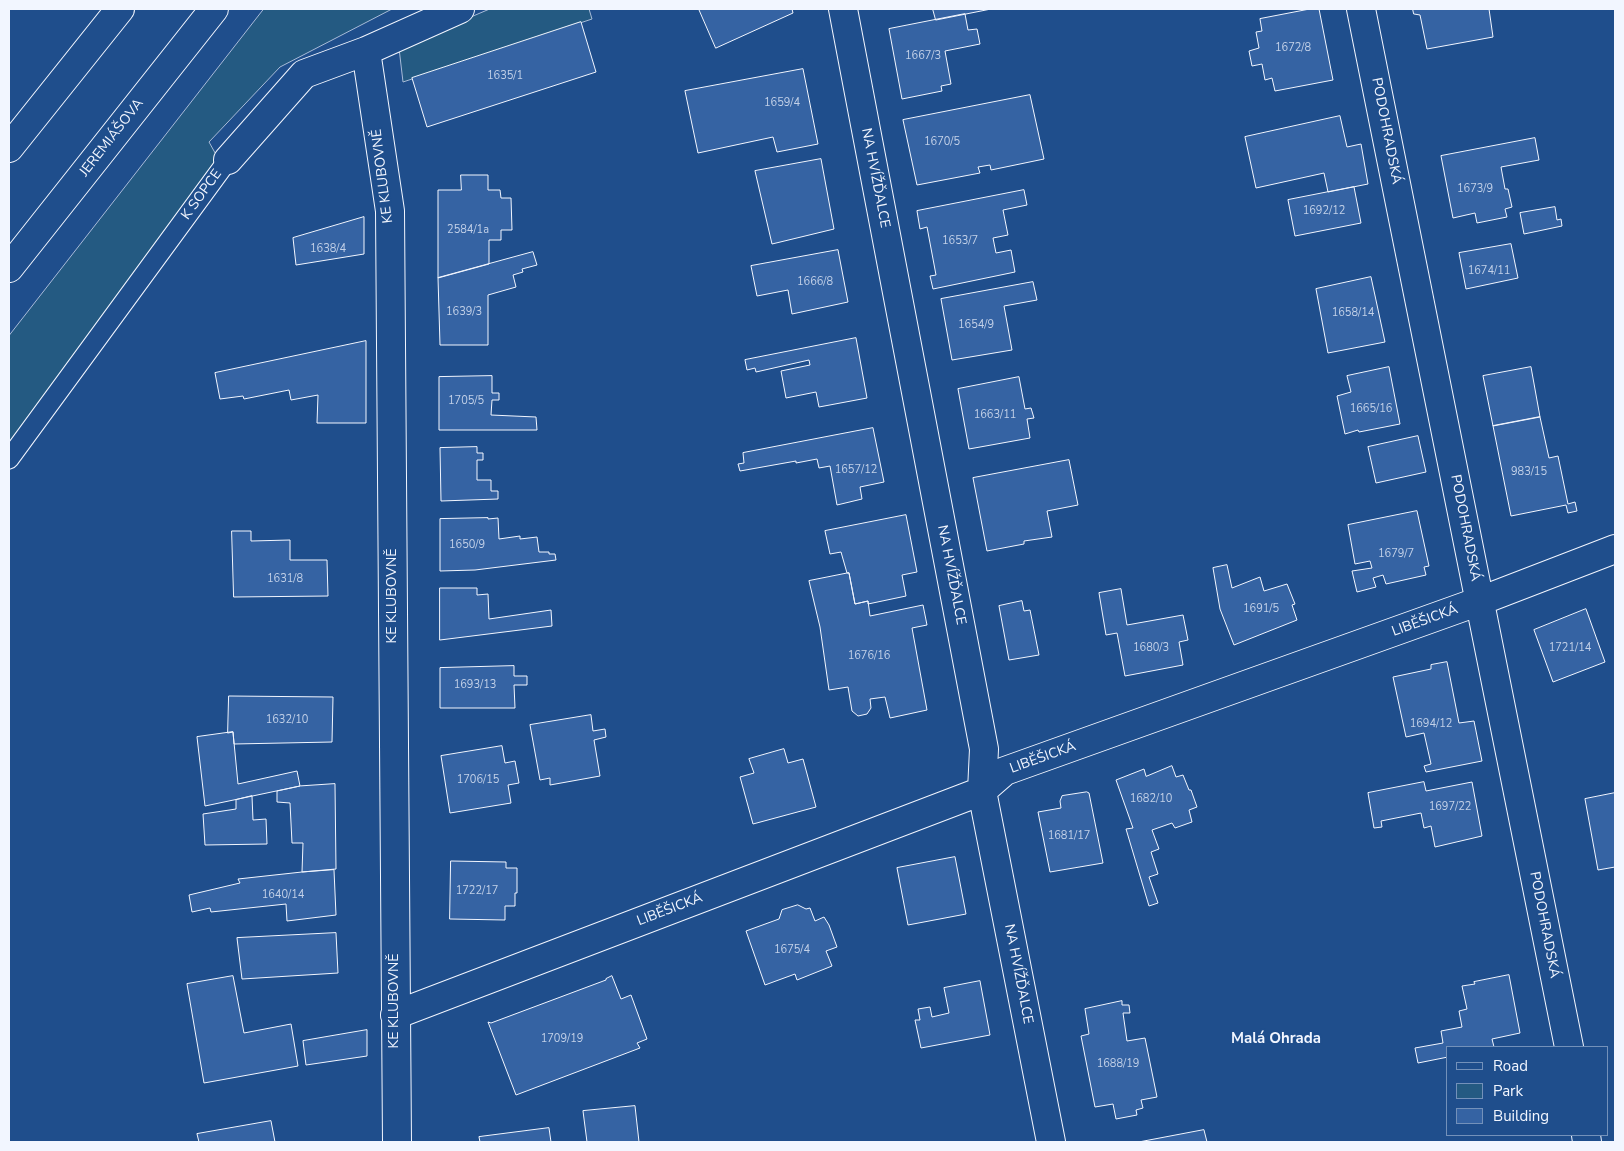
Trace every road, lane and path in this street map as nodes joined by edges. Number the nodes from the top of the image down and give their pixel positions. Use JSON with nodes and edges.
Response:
{"nodes":[{"id":1,"x":120,"y":9,"type":"edge"},
{"id":2,"x":214,"y":9,"type":"edge"},
{"id":3,"x":460,"y":9,"type":"edge"},
{"id":4,"x":843,"y":9,"type":"edge"},
{"id":5,"x":1361,"y":9,"type":"edge"},
{"id":6,"x":366,"y":51,"type":"junction"},
{"id":7,"x":9,"y":148,"type":"edge"},
{"id":8,"x":228,"y":160,"type":"joint"},
{"id":9,"x":9,"y":268,"type":"edge"},
{"id":10,"x":9,"y":459,"type":"edge"},
{"id":11,"x":1615,"y":549,"type":"edge"},
{"id":12,"x":1480,"y":601,"type":"junction"},
{"id":13,"x":982,"y":791,"type":"junction"},
{"id":14,"x":396,"y":1015,"type":"junction"},
{"id":15,"x":1568,"y":1046,"type":"edge"},
{"id":16,"x":397,"y":1142,"type":"edge"},
{"id":17,"x":1051,"y":1142,"type":"edge"}],
"edges":[{"from":1,"to":7,"type":"street"},
{"from":2,"to":9,"type":"street","name":"JEREMIÁŠOVA"},
{"from":3,"to":6,"type":"street","name":"K SOPCE"},
{"from":4,"to":13,"type":"street","name":"NA HVÍŽĎALCE"},
{"from":5,"to":12,"type":"street","name":"PODOHRADSKÁ"},
{"from":6,"to":8,"type":"street","name":"K SOPCE"},
{"from":6,"to":14,"type":"street","name":"KE KLUBOVNĚ"},
{"from":8,"to":10,"type":"lane","name":"K SOPCE"},
{"from":11,"to":12,"type":"street","name":"LIBĚŠICKÁ"},
{"from":12,"to":13,"type":"street","name":"LIBĚŠICKÁ"},
{"from":12,"to":15,"type":"street","name":"PODOHRADSKÁ"},
{"from":13,"to":14,"type":"street","name":"LIBĚŠICKÁ"},
{"from":13,"to":17,"type":"street","name":"NA HVÍŽĎALCE"},
{"from":14,"to":16,"type":"street","name":"KE KLUBOVNĚ"}]}
